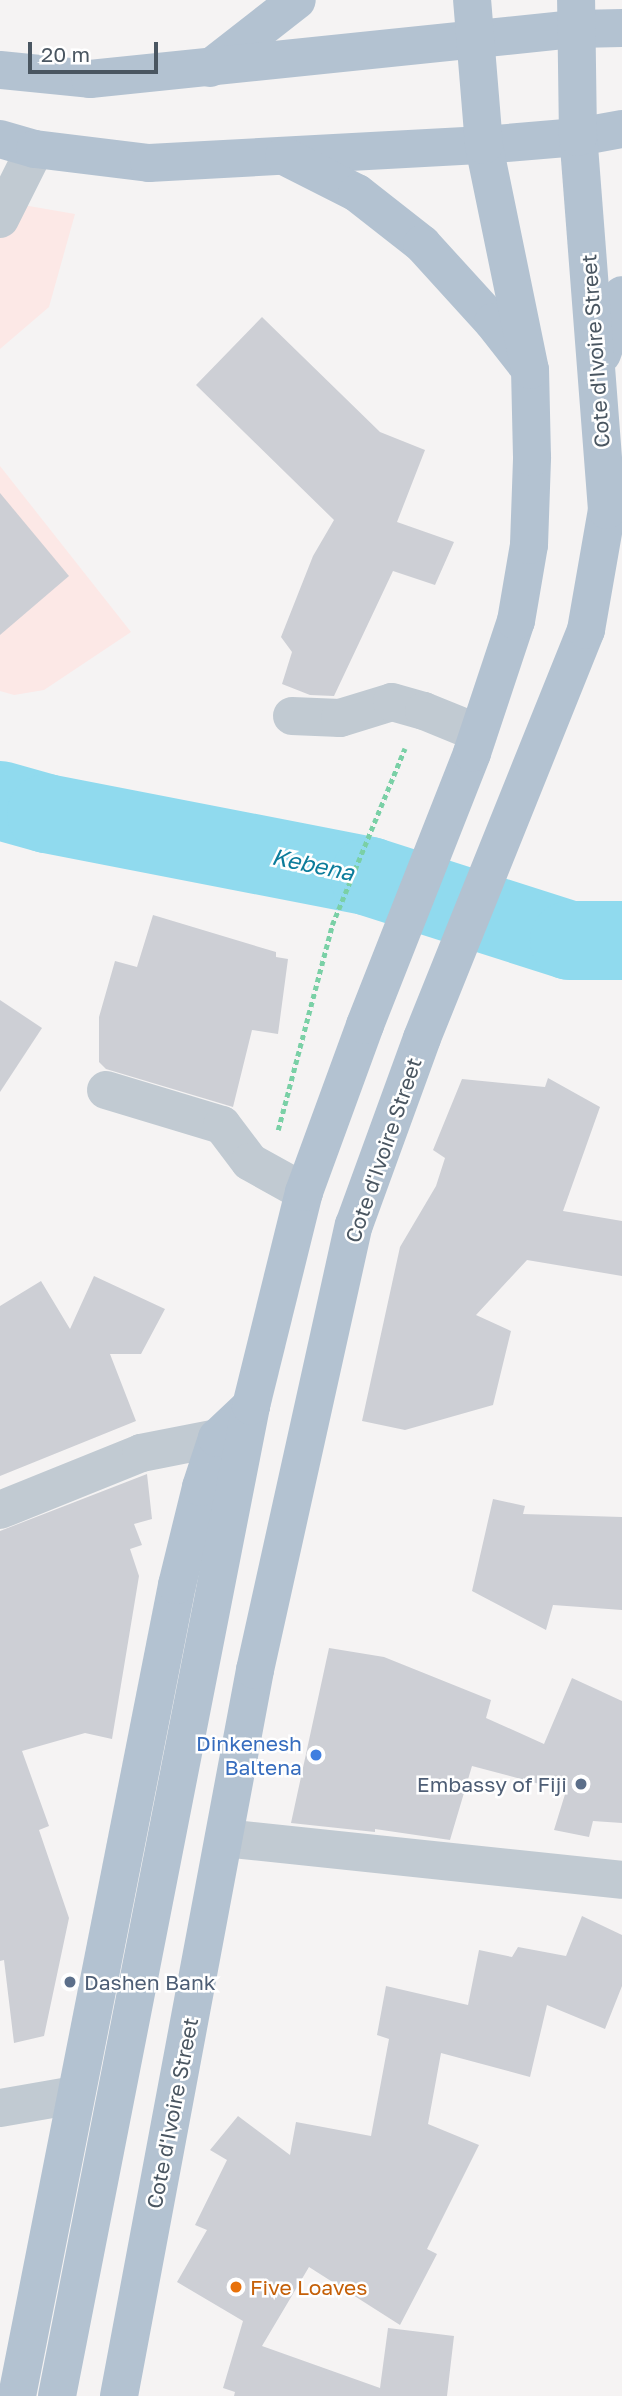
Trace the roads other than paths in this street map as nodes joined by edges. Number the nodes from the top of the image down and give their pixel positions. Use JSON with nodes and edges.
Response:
{"nodes":[{"id":1,"x":297,"y":0,"type":"edge"},
{"id":2,"x":472,"y":0,"type":"edge"},
{"id":3,"x":577,"y":15,"type":"edge"},
{"id":4,"x":622,"y":28,"type":"edge"},
{"id":5,"x":474,"y":40,"type":"junction"},
{"id":6,"x":210,"y":68,"type":"junction"},
{"id":7,"x":0,"y":69,"type":"edge"},
{"id":8,"x":622,"y":130,"type":"edge"},
{"id":9,"x":578,"y":137,"type":"junction"},
{"id":10,"x":18,"y":144,"type":"edge"},
{"id":11,"x":484,"y":145,"type":"junction"},
{"id":12,"x":282,"y":155,"type":"junction"},
{"id":13,"x":0,"y":219,"type":"edge"},
{"id":14,"x":622,"y":295,"type":"edge"},
{"id":15,"x":530,"y":370,"type":"junction"},
{"id":16,"x":597,"y":373,"type":"junction"},
{"id":17,"x":292,"y":716,"type":"dead end"},
{"id":18,"x":475,"y":743,"type":"junction"},
{"id":19,"x":106,"y":1090,"type":"dead end"},
{"id":20,"x":304,"y":1192,"type":"junction"},
{"id":21,"x":251,"y":1406,"type":"junction"},
{"id":22,"x":217,"y":1438,"type":"junction"},
{"id":23,"x":0,"y":1510,"type":"edge"},
{"id":24,"x":224,"y":1838,"type":"junction"},
{"id":25,"x":622,"y":1880,"type":"edge"},
{"id":26,"x":75,"y":2095,"type":"junction"},
{"id":27,"x":0,"y":2108,"type":"edge"},
{"id":28,"x":17,"y":2396,"type":"edge"},
{"id":29,"x":57,"y":2396,"type":"edge"},
{"id":30,"x":119,"y":2396,"type":"edge"}],
"edges":[{"from":1,"to":6,"type":"main road"},
{"from":2,"to":5,"type":"main road"},
{"from":3,"to":4,"type":"main road"},
{"from":3,"to":5,"type":"main road"},
{"from":3,"to":9,"type":"main road","name":"Cote d'Ivoire Street"},
{"from":5,"to":6,"type":"main road"},
{"from":5,"to":11,"type":"main road"},
{"from":6,"to":7,"type":"main road"},
{"from":8,"to":9,"type":"main road"},
{"from":9,"to":11,"type":"main road"},
{"from":9,"to":16,"type":"main road","name":"Cote d'Ivoire Street"},
{"from":10,"to":12,"type":"main road"},
{"from":10,"to":13,"type":"street"},
{"from":11,"to":12,"type":"main road"},
{"from":11,"to":15,"type":"main road"},
{"from":12,"to":15,"type":"main road"},
{"from":14,"to":16,"type":"main road"},
{"from":15,"to":18,"type":"main road"},
{"from":16,"to":24,"type":"main road","name":"Cote d'Ivoire Street"},
{"from":17,"to":18,"type":"street"},
{"from":18,"to":20,"type":"main road"},
{"from":19,"to":20,"type":"street"},
{"from":20,"to":21,"type":"main road"},
{"from":21,"to":22,"type":"main road"},
{"from":21,"to":29,"type":"main road"},
{"from":22,"to":23,"type":"street"},
{"from":22,"to":26,"type":"main road"},
{"from":24,"to":25,"type":"street"},
{"from":24,"to":30,"type":"main road","name":"Cote d'Ivoire Street"},
{"from":26,"to":27,"type":"street"},
{"from":26,"to":28,"type":"main road"}]}
